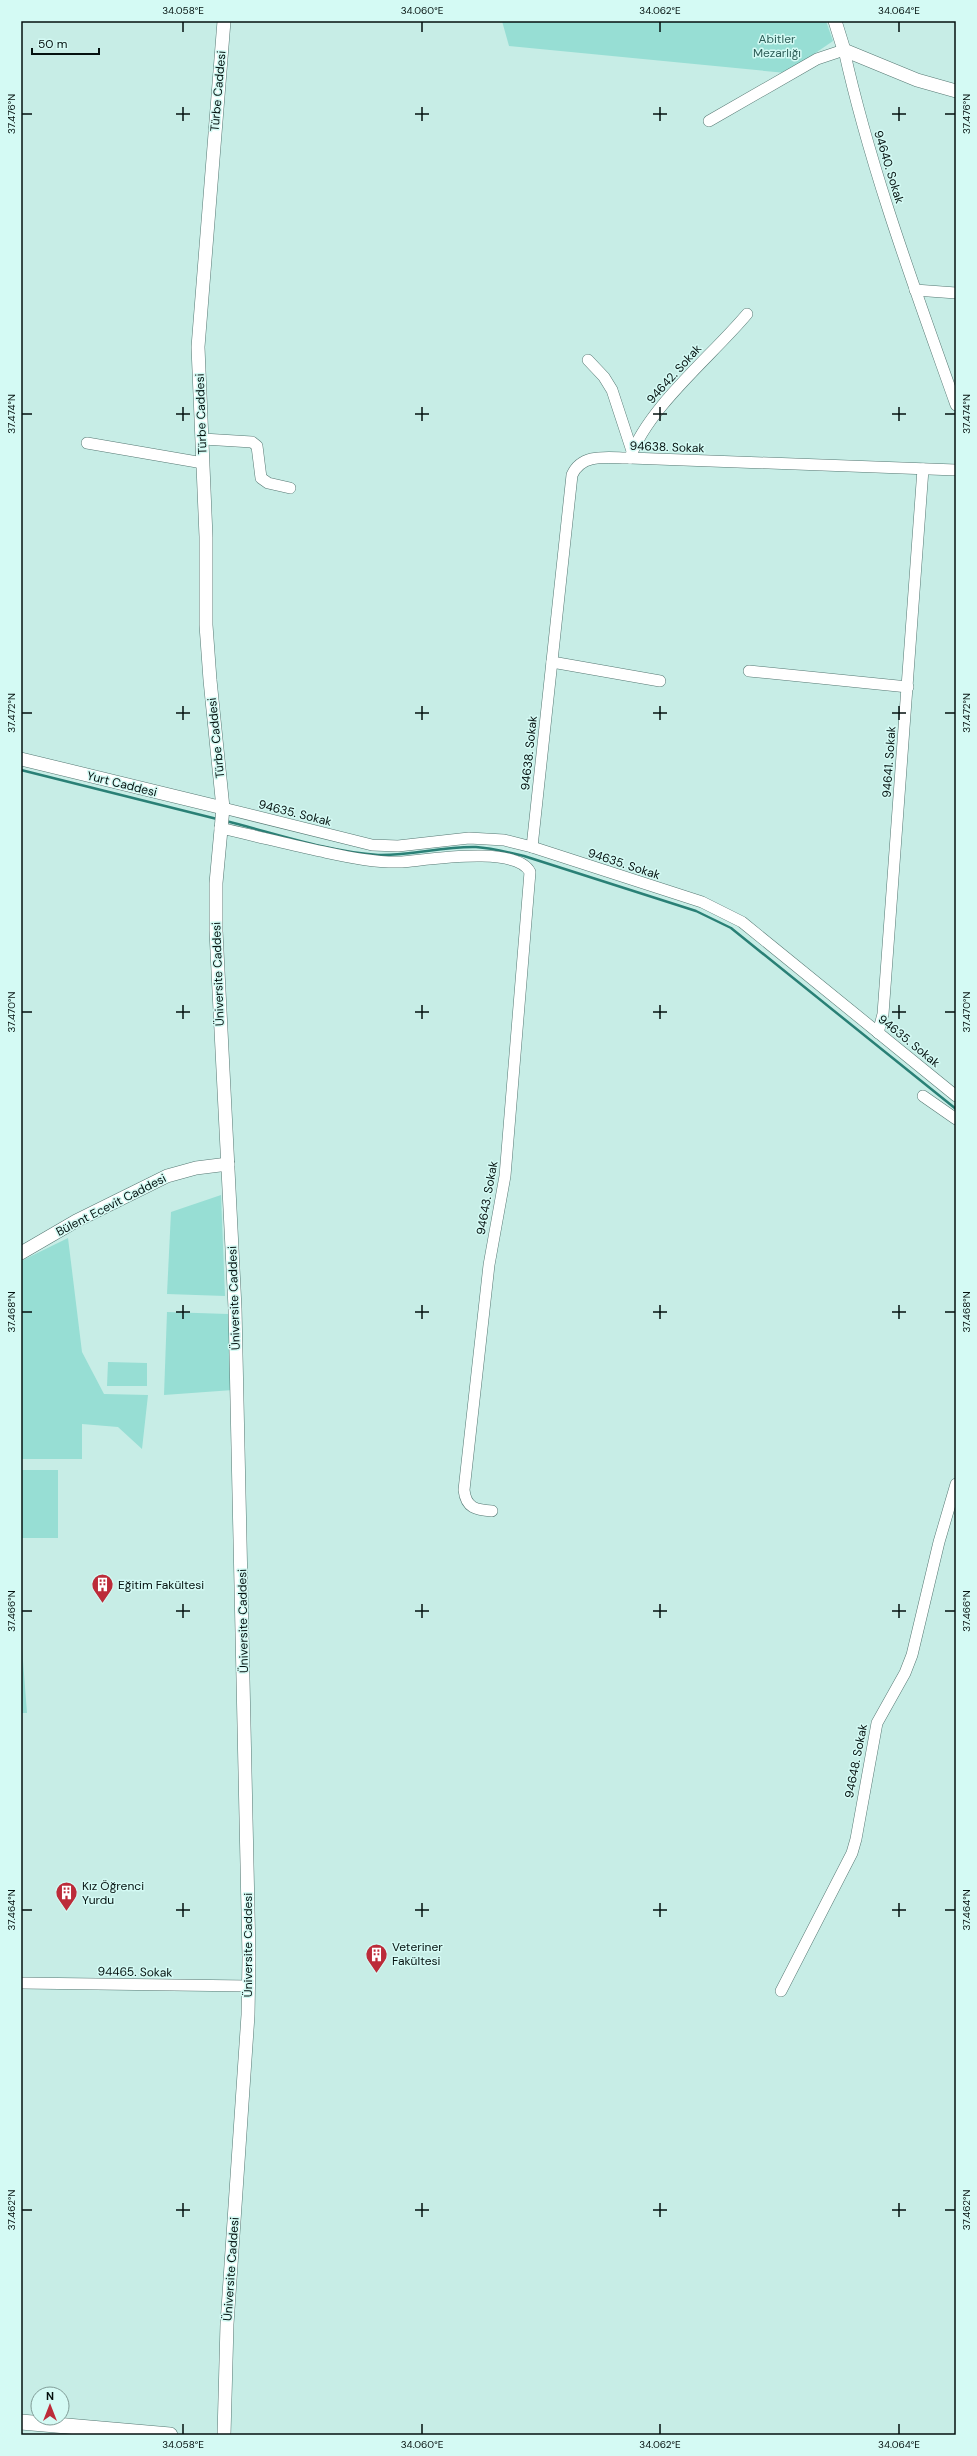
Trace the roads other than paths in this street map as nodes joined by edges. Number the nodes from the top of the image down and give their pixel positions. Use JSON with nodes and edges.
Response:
{"nodes":[{"id":1,"x":224,"y":21,"type":"edge"},
{"id":2,"x":835,"y":21,"type":"edge"},
{"id":3,"x":844,"y":50,"type":"junction"},
{"id":4,"x":956,"y":91,"type":"edge"},
{"id":5,"x":710,"y":121,"type":"dead end"},
{"id":6,"x":915,"y":290,"type":"junction"},
{"id":7,"x":956,"y":293,"type":"edge"},
{"id":8,"x":747,"y":314,"type":"dead end"},
{"id":9,"x":588,"y":360,"type":"dead end"},
{"id":10,"x":956,"y":405,"type":"edge"},
{"id":11,"x":203,"y":439,"type":"junction"},
{"id":12,"x":87,"y":443,"type":"dead end"},
{"id":13,"x":631,"y":454,"type":"junction"},
{"id":14,"x":203,"y":463,"type":"junction"},
{"id":15,"x":923,"y":469,"type":"junction"},
{"id":16,"x":956,"y":470,"type":"edge"},
{"id":17,"x":290,"y":488,"type":"dead end"},
{"id":18,"x":552,"y":662,"type":"junction"},
{"id":19,"x":749,"y":671,"type":"dead end"},
{"id":20,"x":660,"y":681,"type":"dead end"},
{"id":21,"x":908,"y":687,"type":"junction"},
{"id":22,"x":21,"y":759,"type":"edge"},
{"id":23,"x":223,"y":808,"type":"junction"},
{"id":24,"x":220,"y":828,"type":"junction"},
{"id":25,"x":532,"y":847,"type":"junction"},
{"id":26,"x":878,"y":1033,"type":"junction"},
{"id":27,"x":924,"y":1096,"type":"dead end"},
{"id":28,"x":956,"y":1096,"type":"edge"},
{"id":29,"x":956,"y":1119,"type":"edge"},
{"id":30,"x":228,"y":1164,"type":"junction"},
{"id":31,"x":21,"y":1253,"type":"edge"},
{"id":32,"x":956,"y":1484,"type":"edge"},
{"id":33,"x":492,"y":1512,"type":"dead end"},
{"id":34,"x":21,"y":1983,"type":"edge"},
{"id":35,"x":249,"y":1986,"type":"junction"},
{"id":36,"x":781,"y":1992,"type":"dead end"},
{"id":37,"x":21,"y":2422,"type":"edge"},
{"id":38,"x":170,"y":2435,"type":"edge"},
{"id":39,"x":224,"y":2435,"type":"edge"}],
"edges":[{"from":1,"to":11,"type":"street","name":"Türbe Caddesi"},
{"from":2,"to":3,"type":"street"},
{"from":3,"to":4,"type":"street"},
{"from":3,"to":5,"type":"street"},
{"from":3,"to":6,"type":"street","name":"94640. Sokak"},
{"from":6,"to":7,"type":"street"},
{"from":6,"to":10,"type":"street","name":"94640. Sokak"},
{"from":8,"to":13,"type":"street","name":"94642. Sokak"},
{"from":9,"to":13,"type":"street"},
{"from":11,"to":14,"type":"street","name":"Türbe Caddesi"},
{"from":11,"to":17,"type":"street"},
{"from":12,"to":14,"type":"street"},
{"from":13,"to":15,"type":"street","name":"94638. Sokak"},
{"from":13,"to":18,"type":"street","name":"94638. Sokak"},
{"from":14,"to":23,"type":"street","name":"Türbe Caddesi"},
{"from":15,"to":16,"type":"street","name":"94638. Sokak"},
{"from":15,"to":21,"type":"street","name":"94641. Sokak"},
{"from":18,"to":20,"type":"street"},
{"from":18,"to":25,"type":"street","name":"94638. Sokak"},
{"from":19,"to":21,"type":"street"},
{"from":21,"to":26,"type":"street","name":"94641. Sokak"},
{"from":22,"to":23,"type":"street","name":"Yurt Caddesi"},
{"from":23,"to":24,"type":"street","name":"Üniversite Caddesi"},
{"from":23,"to":25,"type":"street","name":"94635. Sokak"},
{"from":24,"to":30,"type":"street","name":"Üniversite Caddesi"},
{"from":24,"to":33,"type":"street","name":"94643. Sokak"},
{"from":25,"to":26,"type":"street","name":"94635. Sokak"},
{"from":26,"to":28,"type":"street","name":"94635. Sokak"},
{"from":27,"to":29,"type":"street"},
{"from":30,"to":31,"type":"street","name":"Bülent Ecevit Caddesi"},
{"from":30,"to":35,"type":"street","name":"Üniversite Caddesi"},
{"from":32,"to":36,"type":"street","name":"94648. Sokak"},
{"from":34,"to":35,"type":"street","name":"94465. Sokak"},
{"from":35,"to":39,"type":"street","name":"Üniversite Caddesi"},
{"from":37,"to":38,"type":"main road"}]}
